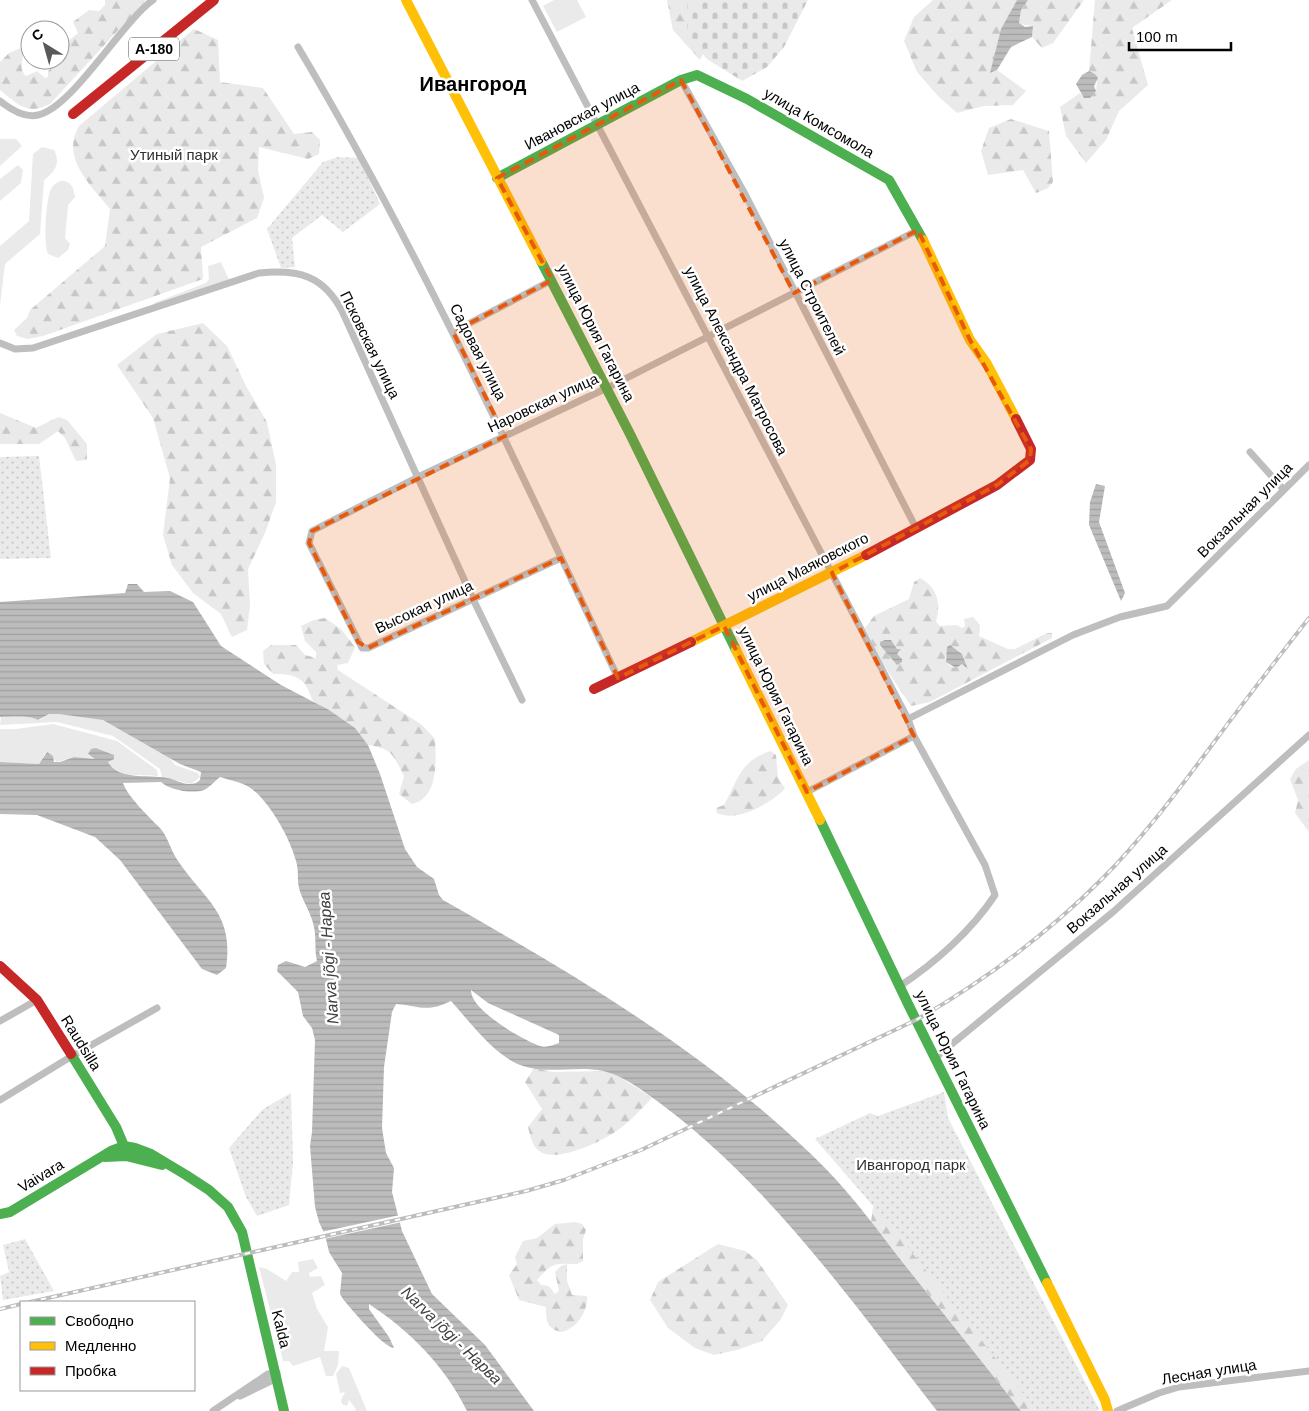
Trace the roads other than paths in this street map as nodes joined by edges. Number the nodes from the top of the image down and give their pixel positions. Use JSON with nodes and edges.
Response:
{"nodes":[{"id":1,"x":153,"y":0,"type":"edge"},
{"id":2,"x":214,"y":0,"type":"edge"},
{"id":3,"x":406,"y":0,"type":"edge"},
{"id":4,"x":532,"y":0,"type":"edge"},
{"id":5,"x":298,"y":47,"type":"dead end"},
{"id":6,"x":681,"y":80,"type":"junction"},
{"id":7,"x":0,"y":101,"type":"edge"},
{"id":8,"x":73,"y":114,"type":"dead end"},
{"id":9,"x":596,"y":126,"type":"junction"},
{"id":10,"x":497,"y":178,"type":"junction"},
{"id":11,"x":918,"y":230,"type":"junction"},
{"id":12,"x":552,"y":280,"type":"junction"},
{"id":13,"x":794,"y":294,"type":"junction"},
{"id":14,"x":453,"y":332,"type":"junction"},
{"id":15,"x":709,"y":338,"type":"junction"},
{"id":16,"x":0,"y":342,"type":"edge"},
{"id":17,"x":607,"y":388,"type":"junction"},
{"id":18,"x":505,"y":436,"type":"junction"},
{"id":19,"x":1250,"y":452,"type":"dead end"},
{"id":20,"x":1030,"y":460,"type":"joint"},
{"id":21,"x":1309,"y":465,"type":"edge"},
{"id":22,"x":418,"y":478,"type":"junction"},
{"id":23,"x":1284,"y":490,"type":"junction"},
{"id":24,"x":916,"y":528,"type":"junction"},
{"id":25,"x":312,"y":531,"type":"joint"},
{"id":26,"x":561,"y":558,"type":"junction"},
{"id":27,"x":832,"y":573,"type":"junction"},
{"id":28,"x":473,"y":599,"type":"junction"},
{"id":29,"x":724,"y":626,"type":"junction"},
{"id":30,"x":618,"y":678,"type":"junction"},
{"id":31,"x":594,"y":690,"type":"dead end"},
{"id":32,"x":522,"y":700,"type":"dead end"},
{"id":33,"x":908,"y":719,"type":"junction"},
{"id":34,"x":1309,"y":734,"type":"edge"},
{"id":35,"x":914,"y":736,"type":"junction"},
{"id":36,"x":807,"y":792,"type":"junction"},
{"id":37,"x":0,"y":966,"type":"edge"},
{"id":38,"x":900,"y":986,"type":"junction"},
{"id":39,"x":36,"y":1000,"type":"junction"},
{"id":40,"x":157,"y":1008,"type":"dead end"},
{"id":41,"x":0,"y":1021,"type":"edge"},
{"id":42,"x":72,"y":1056,"type":"junction"},
{"id":43,"x":936,"y":1057,"type":"junction"},
{"id":44,"x":0,"y":1100,"type":"edge"},
{"id":45,"x":125,"y":1150,"type":"junction"},
{"id":46,"x":0,"y":1214,"type":"edge"},
{"id":47,"x":1309,"y":1371,"type":"edge"},
{"id":48,"x":277,"y":1374,"type":"junction"},
{"id":49,"x":214,"y":1411,"type":"edge"},
{"id":50,"x":284,"y":1411,"type":"edge"},
{"id":51,"x":1108,"y":1411,"type":"edge"},
{"id":52,"x":1117,"y":1411,"type":"edge"}],
"edges":[{"from":1,"to":7,"type":"street"},
{"from":2,"to":8,"type":"main road","number":"А-180"},
{"from":3,"to":10,"type":"main road","name":"улица Юрия Гагарина"},
{"from":4,"to":9,"type":"street","name":"улица Александра Матросова"},
{"from":5,"to":14,"type":"street","name":"Садовая улица"},
{"from":6,"to":9,"type":"main road","name":"Ивановская улица"},
{"from":6,"to":11,"type":"main road","name":"улица Комсомола"},
{"from":6,"to":13,"type":"street","name":"улица Строителей"},
{"from":9,"to":10,"type":"main road","name":"Ивановская улица"},
{"from":9,"to":15,"type":"street","name":"улица Александра Матросова"},
{"from":10,"to":12,"type":"main road","name":"улица Юрия Гагарина"},
{"from":11,"to":13,"type":"street","name":"Наровская улица"},
{"from":11,"to":20,"type":"main road","name":"улица Комсомола"},
{"from":12,"to":14,"type":"street"},
{"from":12,"to":17,"type":"main road","name":"улица Юрия Гагарина"},
{"from":13,"to":15,"type":"street","name":"Наровская улица"},
{"from":13,"to":24,"type":"street","name":"улица Строителей"},
{"from":14,"to":18,"type":"street","name":"Садовая улица"},
{"from":15,"to":17,"type":"street","name":"Наровская улица"},
{"from":15,"to":27,"type":"street","name":"улица Александра Матросова"},
{"from":16,"to":22,"type":"street","name":"Псковская улица"},
{"from":17,"to":18,"type":"street","name":"Наровская улица"},
{"from":17,"to":29,"type":"main road","name":"улица Юрия Гагарина"},
{"from":18,"to":22,"type":"street","name":"Наровская улица"},
{"from":18,"to":26,"type":"street","name":"Садовая улица"},
{"from":19,"to":23,"type":"street"},
{"from":20,"to":24,"type":"main road","name":"улица Маяковского"},
{"from":21,"to":23,"type":"street","name":"Вокзальная улица"},
{"from":22,"to":25,"type":"street","name":"Наровская улица"},
{"from":22,"to":28,"type":"street","name":"Псковская улица"},
{"from":23,"to":33,"type":"street","name":"Вокзальная улица"},
{"from":24,"to":27,"type":"main road","name":"улица Маяковского"},
{"from":25,"to":28,"type":"street","name":"Высокая улица"},
{"from":26,"to":28,"type":"street","name":"Высокая улица"},
{"from":26,"to":30,"type":"street","name":"Садовая улица"},
{"from":27,"to":29,"type":"main road","name":"улица Маяковского"},
{"from":27,"to":33,"type":"street","name":"улица Александра Матросова"},
{"from":28,"to":32,"type":"street","name":"Псковская улица"},
{"from":29,"to":30,"type":"main road","name":"улица Маяковского"},
{"from":29,"to":36,"type":"main road","name":"улица Юрия Гагарина"},
{"from":30,"to":31,"type":"main road","name":"улица Маяковского"},
{"from":33,"to":35,"type":"street","name":"улица Александра Матросова"},
{"from":34,"to":43,"type":"street","name":"Вокзальная улица"},
{"from":35,"to":36,"type":"street"},
{"from":35,"to":38,"type":"street","name":"улица Александра Матросова"},
{"from":36,"to":38,"type":"main road","name":"улица Юрия Гагарина"},
{"from":37,"to":39,"type":"main road","name":"Raudsilla"},
{"from":38,"to":43,"type":"main road","name":"улица Юрия Гагарина"},
{"from":39,"to":41,"type":"street"},
{"from":39,"to":42,"type":"main road","name":"Raudsilla"},
{"from":40,"to":42,"type":"street"},
{"from":42,"to":44,"type":"street"},
{"from":42,"to":45,"type":"main road","name":"Raudsilla"},
{"from":43,"to":51,"type":"main road","name":"улица Юрия Гагарина"},
{"from":45,"to":46,"type":"main road","name":"Vaivara"},
{"from":45,"to":48,"type":"main road","name":"Kalda"},
{"from":47,"to":52,"type":"street","name":"Лесная улица"},
{"from":48,"to":49,"type":"street"},
{"from":48,"to":50,"type":"main road","name":"Kalda"}]}
